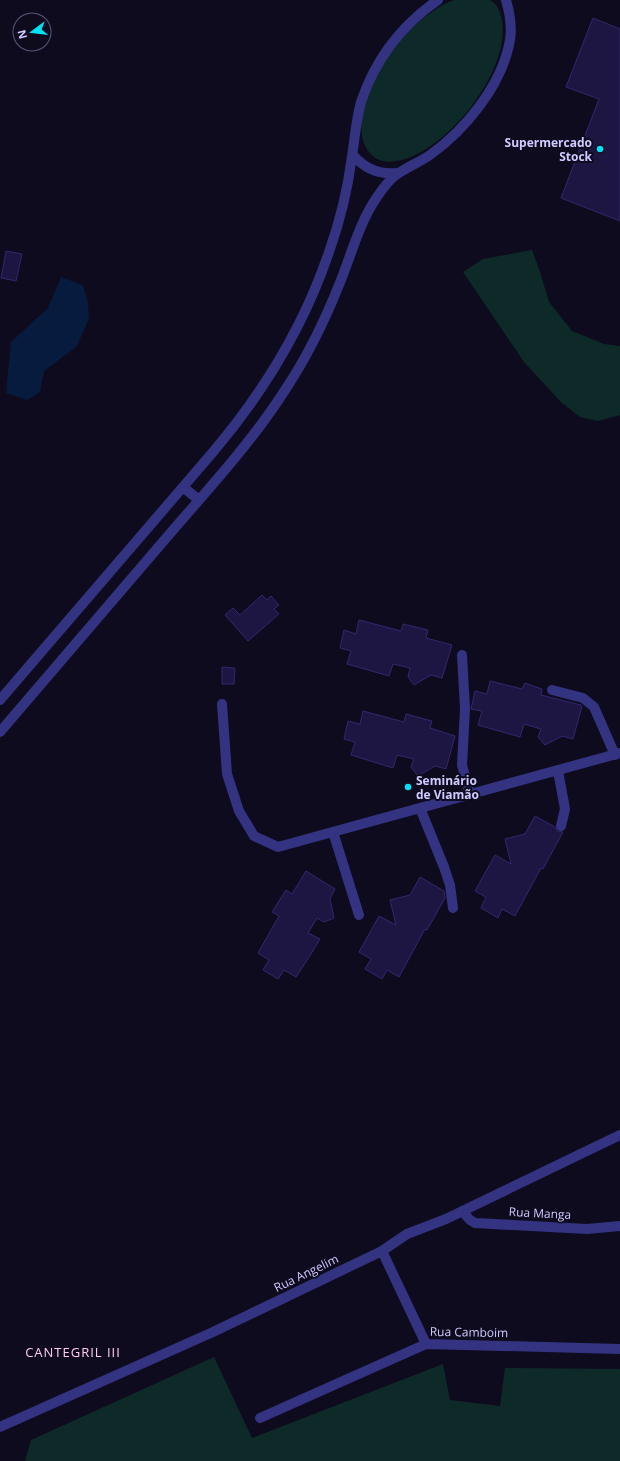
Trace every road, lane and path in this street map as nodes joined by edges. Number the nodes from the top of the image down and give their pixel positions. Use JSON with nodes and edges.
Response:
{"nodes":[{"id":1,"x":438,"y":0,"type":"edge"},
{"id":2,"x":506,"y":0,"type":"edge"},
{"id":3,"x":425,"y":3,"type":"edge"},
{"id":4,"x":352,"y":155,"type":"junction"},
{"id":5,"x":397,"y":174,"type":"junction"},
{"id":6,"x":183,"y":487,"type":"junction"},
{"id":7,"x":199,"y":500,"type":"junction"},
{"id":8,"x":462,"y":655,"type":"dead end"},
{"id":9,"x":552,"y":690,"type":"dead end"},
{"id":10,"x":0,"y":700,"type":"edge"},
{"id":11,"x":222,"y":704,"type":"dead end"},
{"id":12,"x":0,"y":732,"type":"edge"},
{"id":13,"x":617,"y":754,"type":"edge"},
{"id":14,"x":558,"y":770,"type":"junction"},
{"id":15,"x":470,"y":794,"type":"junction"},
{"id":16,"x":420,"y":808,"type":"junction"},
{"id":17,"x":561,"y":826,"type":"dead end"},
{"id":18,"x":333,"y":832,"type":"junction"},
{"id":19,"x":452,"y":908,"type":"dead end"},
{"id":20,"x":359,"y":915,"type":"dead end"},
{"id":21,"x":620,"y":1135,"type":"edge"},
{"id":22,"x":462,"y":1211,"type":"junction"},
{"id":23,"x":620,"y":1226,"type":"edge"},
{"id":24,"x":382,"y":1251,"type":"junction"},
{"id":25,"x":426,"y":1344,"type":"junction"},
{"id":26,"x":620,"y":1349,"type":"edge"},
{"id":27,"x":260,"y":1418,"type":"dead end"},
{"id":28,"x":0,"y":1427,"type":"edge"}],
"edges":[{"from":1,"to":3,"type":"street"},
{"from":2,"to":5,"type":"street"},
{"from":3,"to":4,"type":"street"},
{"from":4,"to":5,"type":"street"},
{"from":4,"to":6,"type":"street"},
{"from":5,"to":7,"type":"street"},
{"from":6,"to":7,"type":"street"},
{"from":6,"to":10,"type":"street"},
{"from":7,"to":12,"type":"street"},
{"from":8,"to":15,"type":"street"},
{"from":9,"to":13,"type":"street"},
{"from":11,"to":18,"type":"street"},
{"from":13,"to":14,"type":"street"},
{"from":14,"to":15,"type":"street"},
{"from":14,"to":17,"type":"street"},
{"from":15,"to":16,"type":"street"},
{"from":16,"to":18,"type":"street"},
{"from":16,"to":19,"type":"street"},
{"from":18,"to":20,"type":"street"},
{"from":21,"to":22,"type":"street","name":"Rua Angelim"},
{"from":22,"to":23,"type":"street","name":"Rua Manga"},
{"from":22,"to":24,"type":"street","name":"Rua Angelim"},
{"from":24,"to":25,"type":"street"},
{"from":24,"to":28,"type":"street","name":"Rua Angelim"},
{"from":25,"to":26,"type":"street","name":"Rua Camboim"},
{"from":25,"to":27,"type":"street","name":"Rua Camboim"}]}
